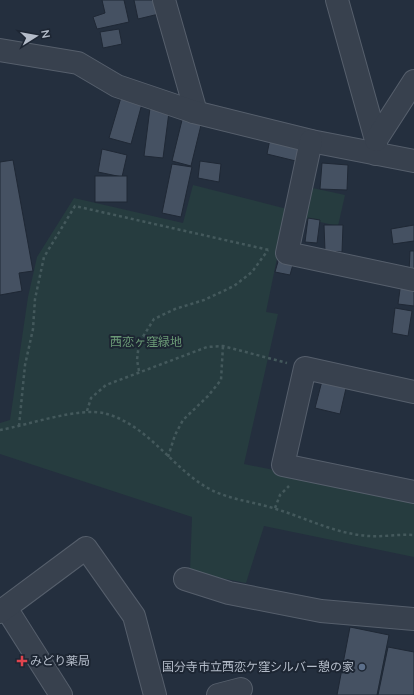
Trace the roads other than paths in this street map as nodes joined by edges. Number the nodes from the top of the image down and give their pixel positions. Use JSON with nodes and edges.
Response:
{"nodes":[{"id":1,"x":164,"y":0,"type":"edge"},
{"id":2,"x":338,"y":0,"type":"edge"},
{"id":3,"x":0,"y":50,"type":"edge"},
{"id":4,"x":414,"y":81,"type":"edge"},
{"id":5,"x":194,"y":112,"type":"junction"},
{"id":6,"x":311,"y":141,"type":"junction"},
{"id":7,"x":376,"y":147,"type":"junction"},
{"id":8,"x":414,"y":161,"type":"edge"},
{"id":9,"x":414,"y":280,"type":"edge"},
{"id":10,"x":414,"y":392,"type":"edge"},
{"id":11,"x":414,"y":492,"type":"edge"},
{"id":12,"x":185,"y":579,"type":"dead end"},
{"id":13,"x":3,"y":610,"type":"edge"},
{"id":14,"x":414,"y":619,"type":"edge"},
{"id":15,"x":241,"y":689,"type":"dead end"},
{"id":16,"x":61,"y":695,"type":"edge"},
{"id":17,"x":155,"y":695,"type":"edge"},
{"id":18,"x":219,"y":695,"type":"edge"}],
"edges":[{"from":1,"to":5,"type":"street"},
{"from":2,"to":7,"type":"street"},
{"from":3,"to":5,"type":"street"},
{"from":4,"to":7,"type":"street"},
{"from":5,"to":6,"type":"street"},
{"from":6,"to":7,"type":"street"},
{"from":6,"to":9,"type":"street"},
{"from":7,"to":8,"type":"street"},
{"from":10,"to":11,"type":"street"},
{"from":12,"to":14,"type":"street"},
{"from":13,"to":16,"type":"street"},
{"from":13,"to":17,"type":"street"},
{"from":15,"to":18,"type":"street"}]}
